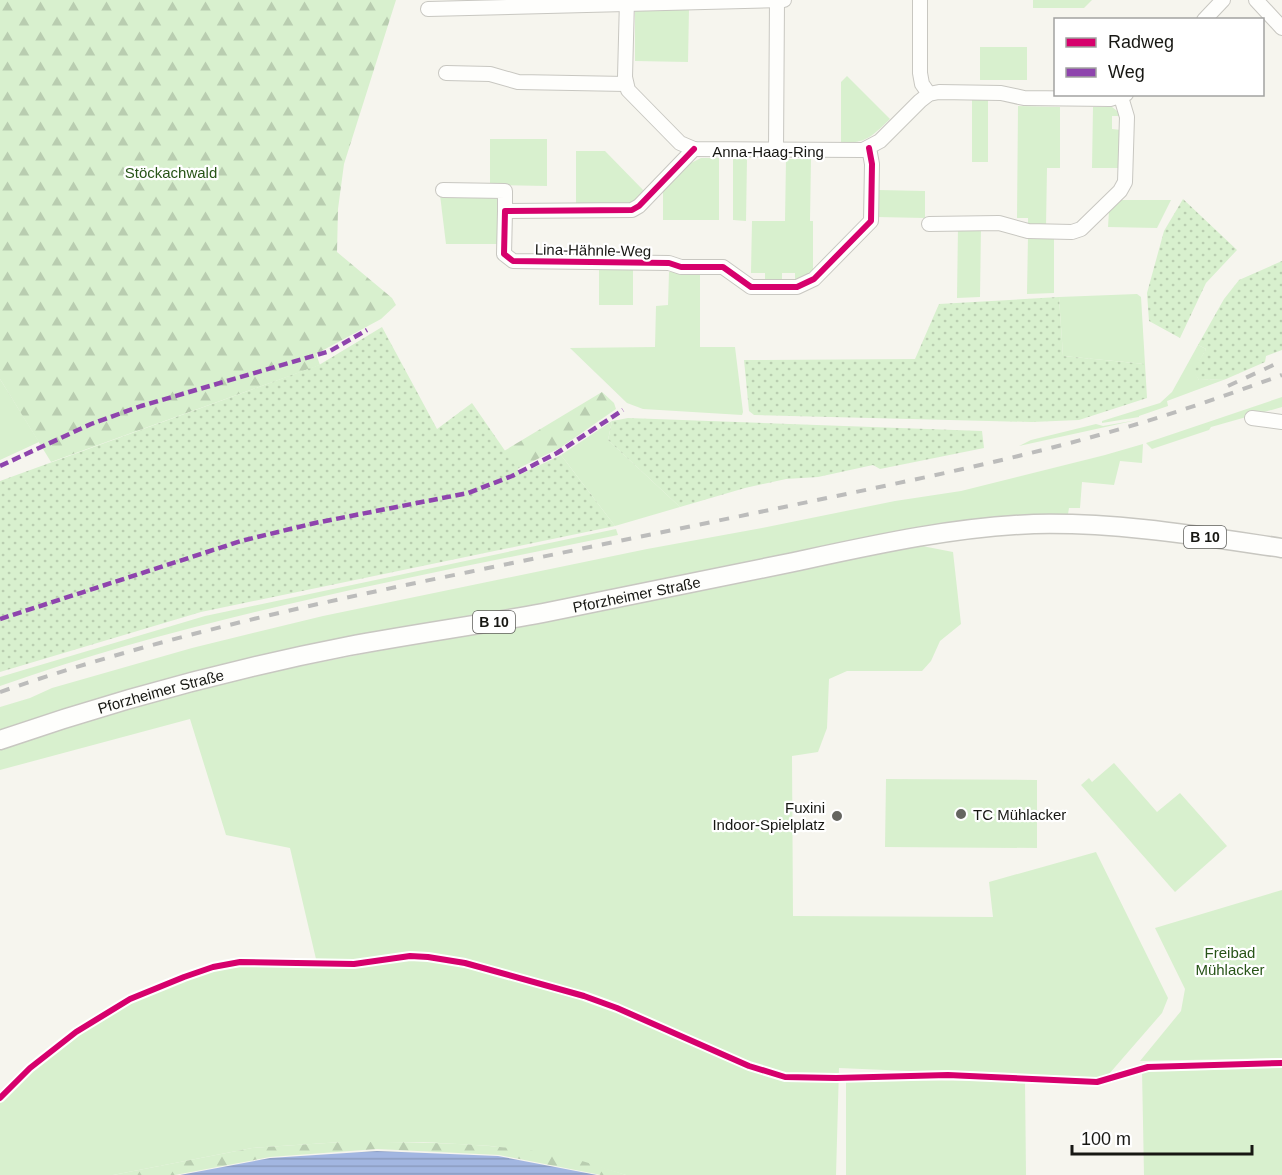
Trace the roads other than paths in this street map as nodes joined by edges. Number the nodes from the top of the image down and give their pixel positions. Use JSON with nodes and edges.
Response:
{"nodes":[{"id":1,"x":755,"y":0,"type":"edge"},
{"id":2,"x":777,"y":0,"type":"edge"},
{"id":3,"x":784,"y":0,"type":"edge"},
{"id":4,"x":920,"y":0,"type":"edge"},
{"id":5,"x":1223,"y":0,"type":"edge"},
{"id":6,"x":1256,"y":0,"type":"edge"},
{"id":7,"x":627,"y":2,"type":"edge"},
{"id":8,"x":428,"y":9,"type":"dead end"},
{"id":9,"x":1206,"y":18,"type":"edge"},
{"id":10,"x":1282,"y":28,"type":"edge"},
{"id":11,"x":446,"y":73,"type":"dead end"},
{"id":12,"x":626,"y":84,"type":"junction"},
{"id":13,"x":928,"y":94,"type":"junction"},
{"id":14,"x":1124,"y":96,"type":"edge"},
{"id":15,"x":869,"y":148,"type":"junction"},
{"id":16,"x":694,"y":149,"type":"junction"},
{"id":17,"x":776,"y":151,"type":"junction"},
{"id":18,"x":443,"y":190,"type":"dead end"},
{"id":19,"x":505,"y":211,"type":"junction"},
{"id":20,"x":929,"y":224,"type":"dead end"},
{"id":21,"x":1252,"y":418,"type":"dead end"},
{"id":22,"x":1282,"y":423,"type":"edge"},
{"id":23,"x":1282,"y":548,"type":"edge"},
{"id":24,"x":0,"y":740,"type":"edge"}],
"edges":[{"from":1,"to":2,"type":"street"},
{"from":1,"to":7,"type":"street"},
{"from":2,"to":3,"type":"street"},
{"from":2,"to":17,"type":"street"},
{"from":4,"to":13,"type":"street"},
{"from":5,"to":9,"type":"street"},
{"from":6,"to":10,"type":"street"},
{"from":7,"to":8,"type":"street"},
{"from":7,"to":12,"type":"street"},
{"from":11,"to":12,"type":"street"},
{"from":12,"to":16,"type":"street","name":"Anna-Haag-Ring"},
{"from":13,"to":14,"type":"street"},
{"from":13,"to":15,"type":"street"},
{"from":14,"to":20,"type":"street"},
{"from":15,"to":17,"type":"street","name":"Anna-Haag-Ring"},
{"from":15,"to":19,"type":"street","name":"Lina-Hähnle-Weg"},
{"from":16,"to":17,"type":"street","name":"Anna-Haag-Ring"},
{"from":16,"to":19,"type":"street"},
{"from":18,"to":19,"type":"street","name":"Lina-Hähnle-Weg"},
{"from":21,"to":22,"type":"street"},
{"from":23,"to":24,"type":"main road","name":"Pforzheimer Straße","number":"B 10"}]}
